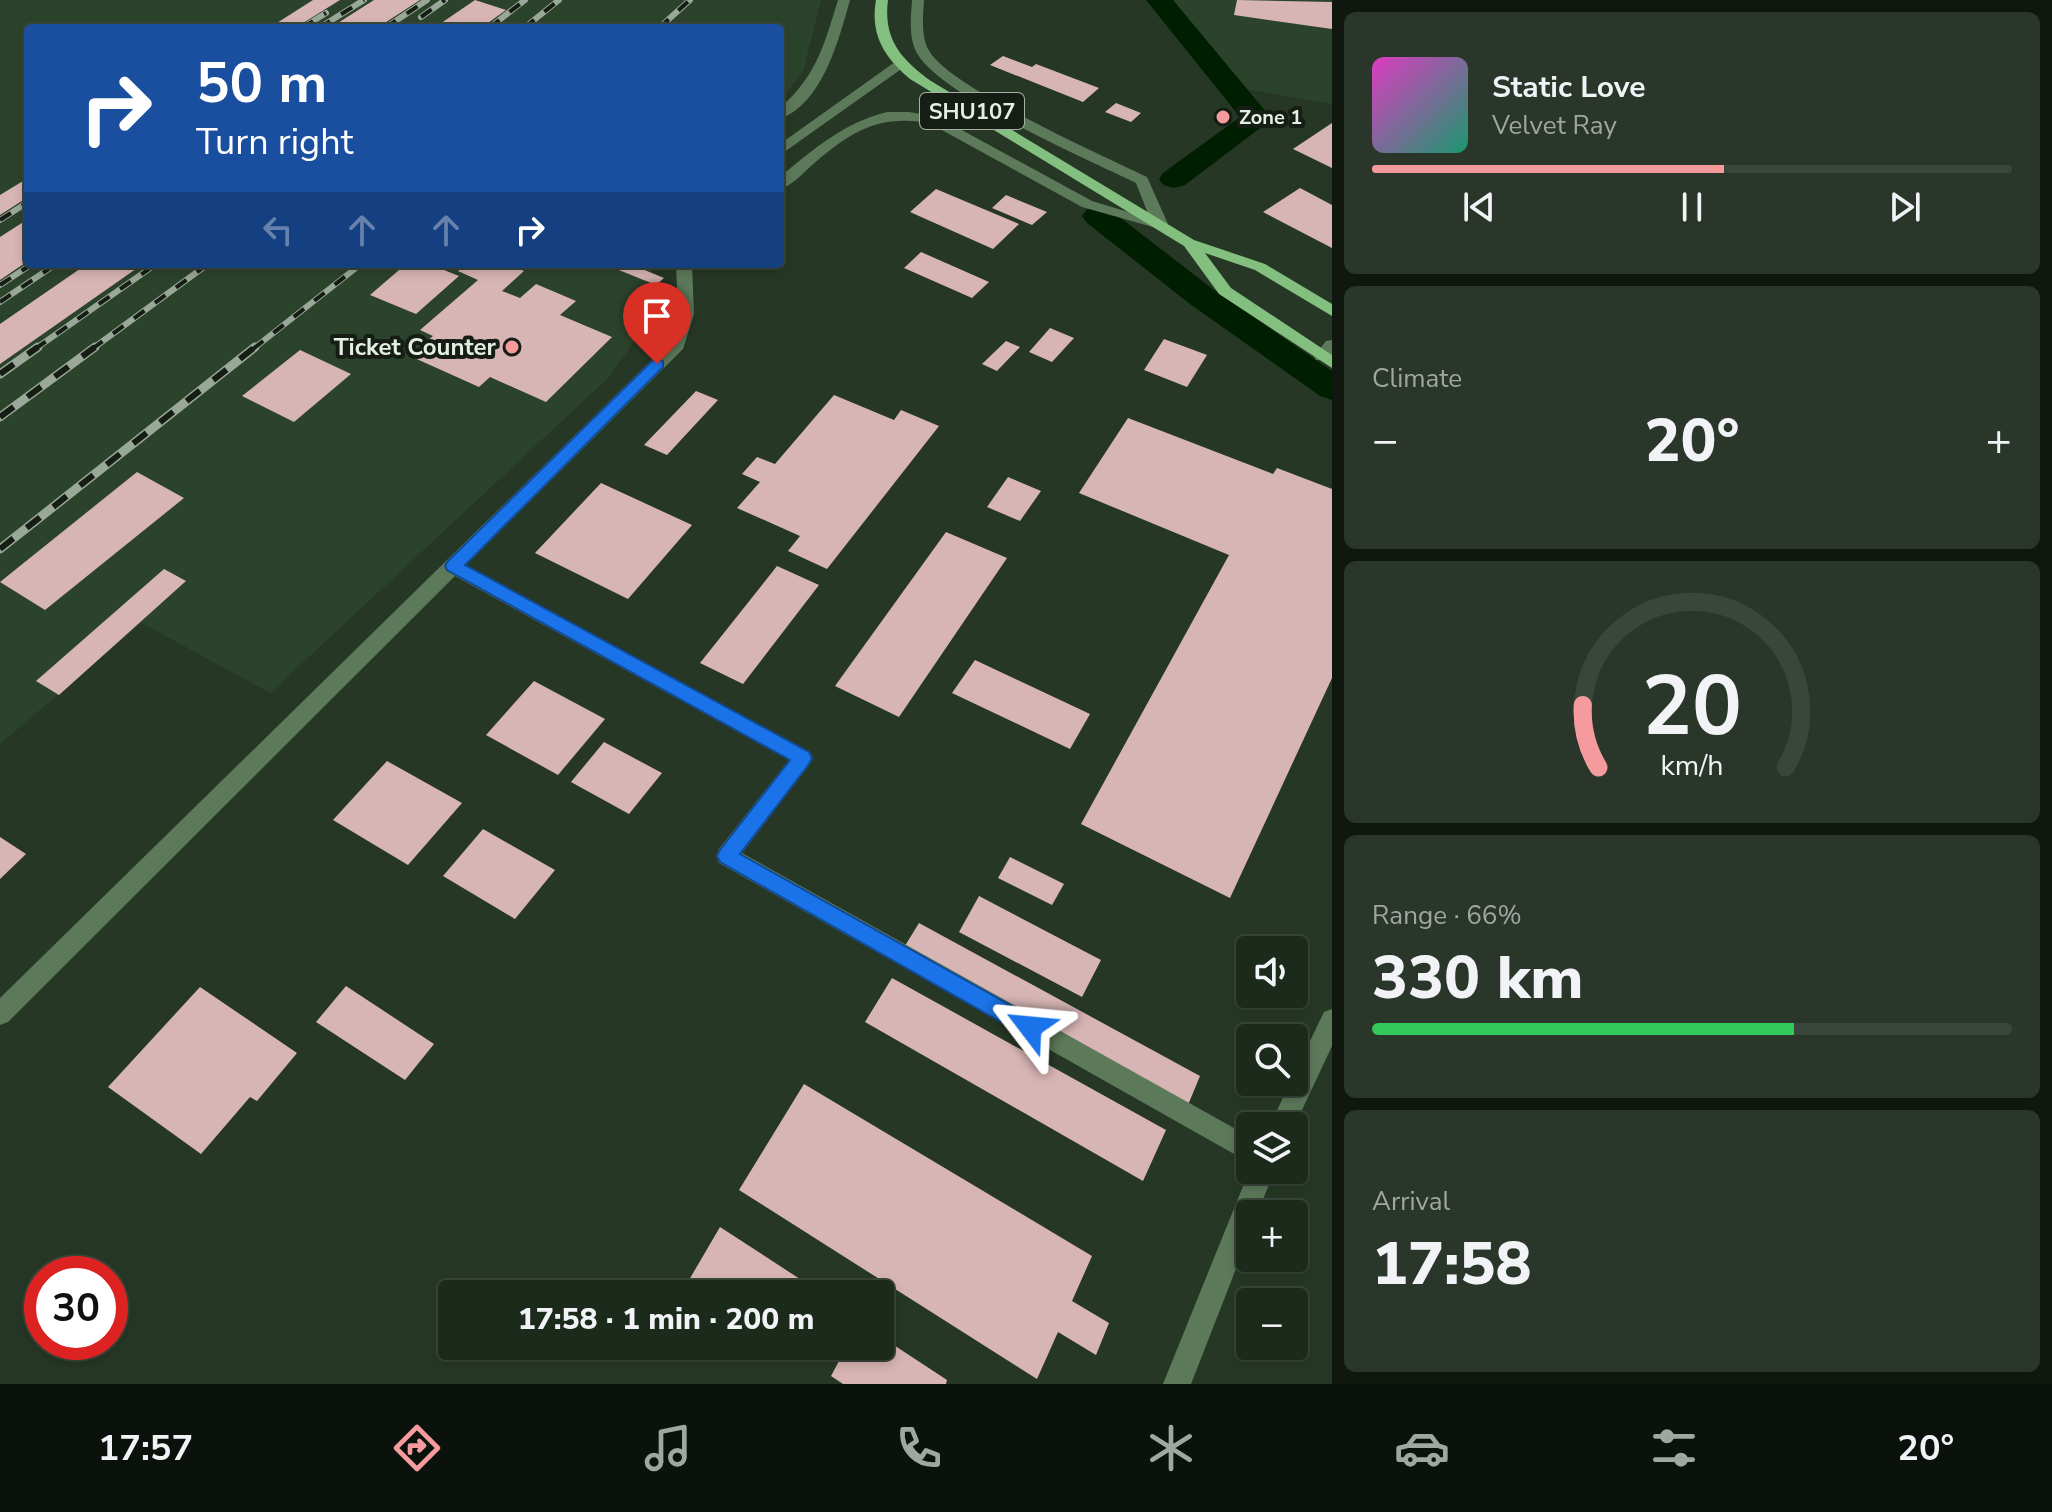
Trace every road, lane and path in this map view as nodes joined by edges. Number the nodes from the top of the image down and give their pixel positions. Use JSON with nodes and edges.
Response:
{"nodes":[{"id":1,"x":844,"y":0,"type":"edge"},
{"id":2,"x":882,"y":0,"type":"edge"},
{"id":3,"x":918,"y":0,"type":"edge"},
{"id":4,"x":900,"y":65,"type":"junction"},
{"id":5,"x":784,"y":112,"type":"edge"},
{"id":6,"x":784,"y":147,"type":"edge"},
{"id":7,"x":784,"y":182,"type":"edge"},
{"id":8,"x":1160,"y":224,"type":"junction"},
{"id":9,"x":1189,"y":243,"type":"junction"},
{"id":10,"x":684,"y":268,"type":"edge"},
{"id":11,"x":1332,"y":311,"type":"edge"},
{"id":12,"x":1329,"y":355,"type":"edge"},
{"id":13,"x":453,"y":566,"type":"junction"},
{"id":14,"x":0,"y":1014,"type":"edge"},
{"id":15,"x":1332,"y":1020,"type":"edge"},
{"id":16,"x":1289,"y":1112,"type":"edge"},
{"id":17,"x":1236,"y":1143,"type":"edge"},
{"id":18,"x":1256,"y":1184,"type":"edge"},
{"id":19,"x":1177,"y":1384,"type":"edge"}],
"edges":[{"from":1,"to":5,"type":"street"},
{"from":2,"to":4,"type":"main road","number":"SHU107"},
{"from":3,"to":8,"type":"street"},
{"from":4,"to":6,"type":"street"},
{"from":4,"to":8,"type":"main road","number":"SHU107"},
{"from":7,"to":8,"type":"street"},
{"from":8,"to":9,"type":"main road","number":"SHU107"},
{"from":9,"to":11,"type":"main road","number":"SHU107"},
{"from":9,"to":12,"type":"main road","number":"SHU107"},
{"from":10,"to":13,"type":"street"},
{"from":13,"to":14,"type":"street"},
{"from":13,"to":17,"type":"street"},
{"from":15,"to":16,"type":"street"},
{"from":18,"to":19,"type":"street"}]}
